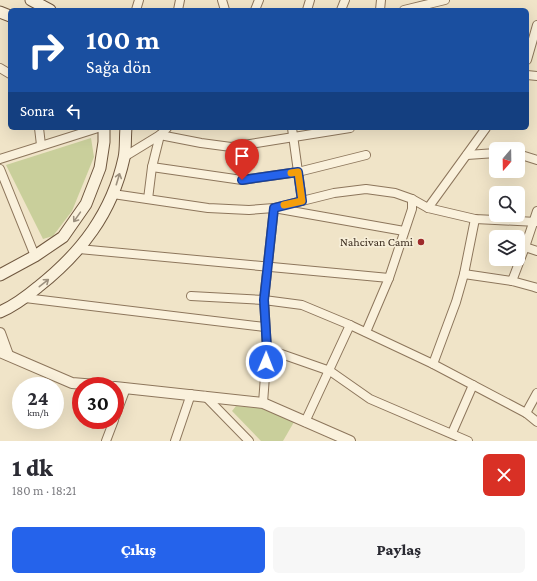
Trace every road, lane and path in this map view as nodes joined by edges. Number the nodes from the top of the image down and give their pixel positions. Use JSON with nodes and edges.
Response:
{"nodes":[{"id":1,"x":445,"y":0,"type":"edge"},
{"id":2,"x":422,"y":5,"type":"edge"},
{"id":3,"x":411,"y":8,"type":"edge"},
{"id":4,"x":0,"y":12,"type":"edge"},
{"id":5,"x":0,"y":19,"type":"edge"},
{"id":6,"x":537,"y":25,"type":"edge"},
{"id":7,"x":529,"y":53,"type":"edge"},
{"id":8,"x":38,"y":130,"type":"edge"},
{"id":9,"x":92,"y":130,"type":"edge"},
{"id":10,"x":104,"y":130,"type":"edge"},
{"id":11,"x":126,"y":130,"type":"edge"},
{"id":12,"x":165,"y":130,"type":"edge"},
{"id":13,"x":292,"y":130,"type":"edge"},
{"id":14,"x":339,"y":130,"type":"edge"},
{"id":15,"x":485,"y":130,"type":"edge"},
{"id":16,"x":160,"y":135,"type":"junction"},
{"id":17,"x":293,"y":138,"type":"junction"},
{"id":18,"x":42,"y":146,"type":"junction"},
{"id":19,"x":489,"y":153,"type":"edge"},
{"id":20,"x":366,"y":155,"type":"dead end"},
{"id":21,"x":467,"y":155,"type":"junction"},
{"id":22,"x":525,"y":156,"type":"edge"},
{"id":23,"x":124,"y":157,"type":"junction"},
{"id":24,"x":0,"y":159,"type":"edge"},
{"id":25,"x":537,"y":160,"type":"edge"},
{"id":26,"x":152,"y":167,"type":"junction"},
{"id":27,"x":0,"y":169,"type":"edge"},
{"id":28,"x":298,"y":172,"type":"junction"},
{"id":29,"x":113,"y":194,"type":"junction"},
{"id":30,"x":148,"y":199,"type":"junction"},
{"id":31,"x":412,"y":199,"type":"junction"},
{"id":32,"x":302,"y":201,"type":"junction"},
{"id":33,"x":274,"y":208,"type":"junction"},
{"id":34,"x":428,"y":208,"type":"junction"},
{"id":35,"x":537,"y":211,"type":"edge"},
{"id":36,"x":475,"y":219,"type":"junction"},
{"id":37,"x":535,"y":222,"type":"edge"},
{"id":38,"x":404,"y":231,"type":"junction"},
{"id":39,"x":525,"y":247,"type":"joint"},
{"id":40,"x":79,"y":249,"type":"junction"},
{"id":41,"x":537,"y":250,"type":"edge"},
{"id":42,"x":35,"y":256,"type":"junction"},
{"id":43,"x":518,"y":266,"type":"edge"},
{"id":44,"x":266,"y":267,"type":"junction"},
{"id":45,"x":464,"y":274,"type":"junction"},
{"id":46,"x":0,"y":275,"type":"edge"},
{"id":47,"x":389,"y":278,"type":"junction"},
{"id":48,"x":512,"y":281,"type":"junction"},
{"id":49,"x":537,"y":288,"type":"edge"},
{"id":50,"x":191,"y":296,"type":"dead end"},
{"id":51,"x":25,"y":298,"type":"junction"},
{"id":52,"x":264,"y":300,"type":"junction"},
{"id":53,"x":0,"y":312,"type":"edge"},
{"id":54,"x":350,"y":325,"type":"junction"},
{"id":55,"x":265,"y":327,"type":"junction"},
{"id":56,"x":366,"y":332,"type":"junction"},
{"id":57,"x":0,"y":333,"type":"edge"},
{"id":58,"x":267,"y":349,"type":"junction"},
{"id":59,"x":4,"y":354,"type":"edge"},
{"id":60,"x":433,"y":364,"type":"junction"},
{"id":61,"x":330,"y":370,"type":"junction"},
{"id":62,"x":72,"y":383,"type":"edge"},
{"id":63,"x":473,"y":385,"type":"junction"},
{"id":64,"x":126,"y":388,"type":"joint"},
{"id":65,"x":537,"y":392,"type":"edge"},
{"id":66,"x":124,"y":393,"type":"edge"},
{"id":67,"x":191,"y":394,"type":"junction"},
{"id":68,"x":205,"y":396,"type":"junction"},
{"id":69,"x":263,"y":403,"type":"junction"},
{"id":70,"x":526,"y":413,"type":"junction"},
{"id":71,"x":305,"y":422,"type":"junction"},
{"id":72,"x":537,"y":422,"type":"edge"},
{"id":73,"x":111,"y":429,"type":"edge"},
{"id":74,"x":452,"y":433,"type":"junction"},
{"id":75,"x":106,"y":441,"type":"edge"},
{"id":76,"x":174,"y":441,"type":"edge"},
{"id":77,"x":249,"y":441,"type":"edge"},
{"id":78,"x":350,"y":441,"type":"edge"},
{"id":79,"x":468,"y":441,"type":"edge"}],
"edges":[{"from":1,"to":2,"type":"street"},
{"from":2,"to":3,"type":"street"},
{"from":4,"to":5,"type":"street"},
{"from":6,"to":7,"type":"street"},
{"from":8,"to":18,"type":"street"},
{"from":9,"to":18,"type":"street"},
{"from":10,"to":42,"type":"main road","one_way":true},
{"from":11,"to":23,"type":"main road"},
{"from":12,"to":16,"type":"street"},
{"from":13,"to":17,"type":"street"},
{"from":14,"to":17,"type":"street"},
{"from":15,"to":21,"type":"street"},
{"from":16,"to":17,"type":"street"},
{"from":16,"to":23,"type":"street"},
{"from":16,"to":26,"type":"street"},
{"from":17,"to":28,"type":"street"},
{"from":18,"to":24,"type":"street"},
{"from":19,"to":21,"type":"street"},
{"from":20,"to":28,"type":"street"},
{"from":21,"to":34,"type":"street"},
{"from":22,"to":25,"type":"street"},
{"from":29,"to":23,"type":"main road","one_way":true},
{"from":26,"to":28,"type":"street"},
{"from":26,"to":30,"type":"street"},
{"from":27,"to":42,"type":"street"},
{"from":28,"to":32,"type":"street"},
{"from":29,"to":30,"type":"street"},
{"from":29,"to":40,"type":"main road"},
{"from":30,"to":33,"type":"street"},
{"from":31,"to":32,"type":"street"},
{"from":31,"to":34,"type":"street"},
{"from":31,"to":38,"type":"street"},
{"from":32,"to":33,"type":"street"},
{"from":33,"to":38,"type":"street"},
{"from":33,"to":44,"type":"street"},
{"from":34,"to":36,"type":"street"},
{"from":35,"to":37,"type":"street"},
{"from":36,"to":37,"type":"street"},
{"from":36,"to":45,"type":"street"},
{"from":37,"to":39,"type":"street"},
{"from":38,"to":47,"type":"street"},
{"from":39,"to":41,"type":"street"},
{"from":40,"to":44,"type":"street"},
{"from":51,"to":40,"type":"main road","one_way":true},
{"from":42,"to":46,"type":"main road"},
{"from":43,"to":48,"type":"street"},
{"from":44,"to":47,"type":"street"},
{"from":44,"to":52,"type":"street"},
{"from":45,"to":48,"type":"street"},
{"from":45,"to":60,"type":"street"},
{"from":47,"to":56,"type":"street"},
{"from":48,"to":49,"type":"street"},
{"from":50,"to":52,"type":"street"},
{"from":51,"to":53,"type":"main road"},
{"from":51,"to":55,"type":"street"},
{"from":52,"to":54,"type":"street"},
{"from":52,"to":55,"type":"street"},
{"from":54,"to":56,"type":"street"},
{"from":54,"to":61,"type":"street"},
{"from":55,"to":58,"type":"street"},
{"from":56,"to":60,"type":"street"},
{"from":57,"to":59,"type":"street"},
{"from":58,"to":61,"type":"street"},
{"from":58,"to":69,"type":"street"},
{"from":59,"to":62,"type":"street"},
{"from":60,"to":63,"type":"street"},
{"from":61,"to":71,"type":"street"},
{"from":61,"to":74,"type":"street"},
{"from":63,"to":70,"type":"street"},
{"from":63,"to":74,"type":"street"},
{"from":64,"to":66,"type":"street"},
{"from":64,"to":67,"type":"street"},
{"from":65,"to":70,"type":"street"},
{"from":67,"to":68,"type":"street"},
{"from":67,"to":76,"type":"street"},
{"from":68,"to":69,"type":"street"},
{"from":68,"to":77,"type":"street"},
{"from":69,"to":71,"type":"street"},
{"from":70,"to":72,"type":"street"},
{"from":71,"to":78,"type":"street"},
{"from":73,"to":75,"type":"street"},
{"from":74,"to":79,"type":"street"}]}
